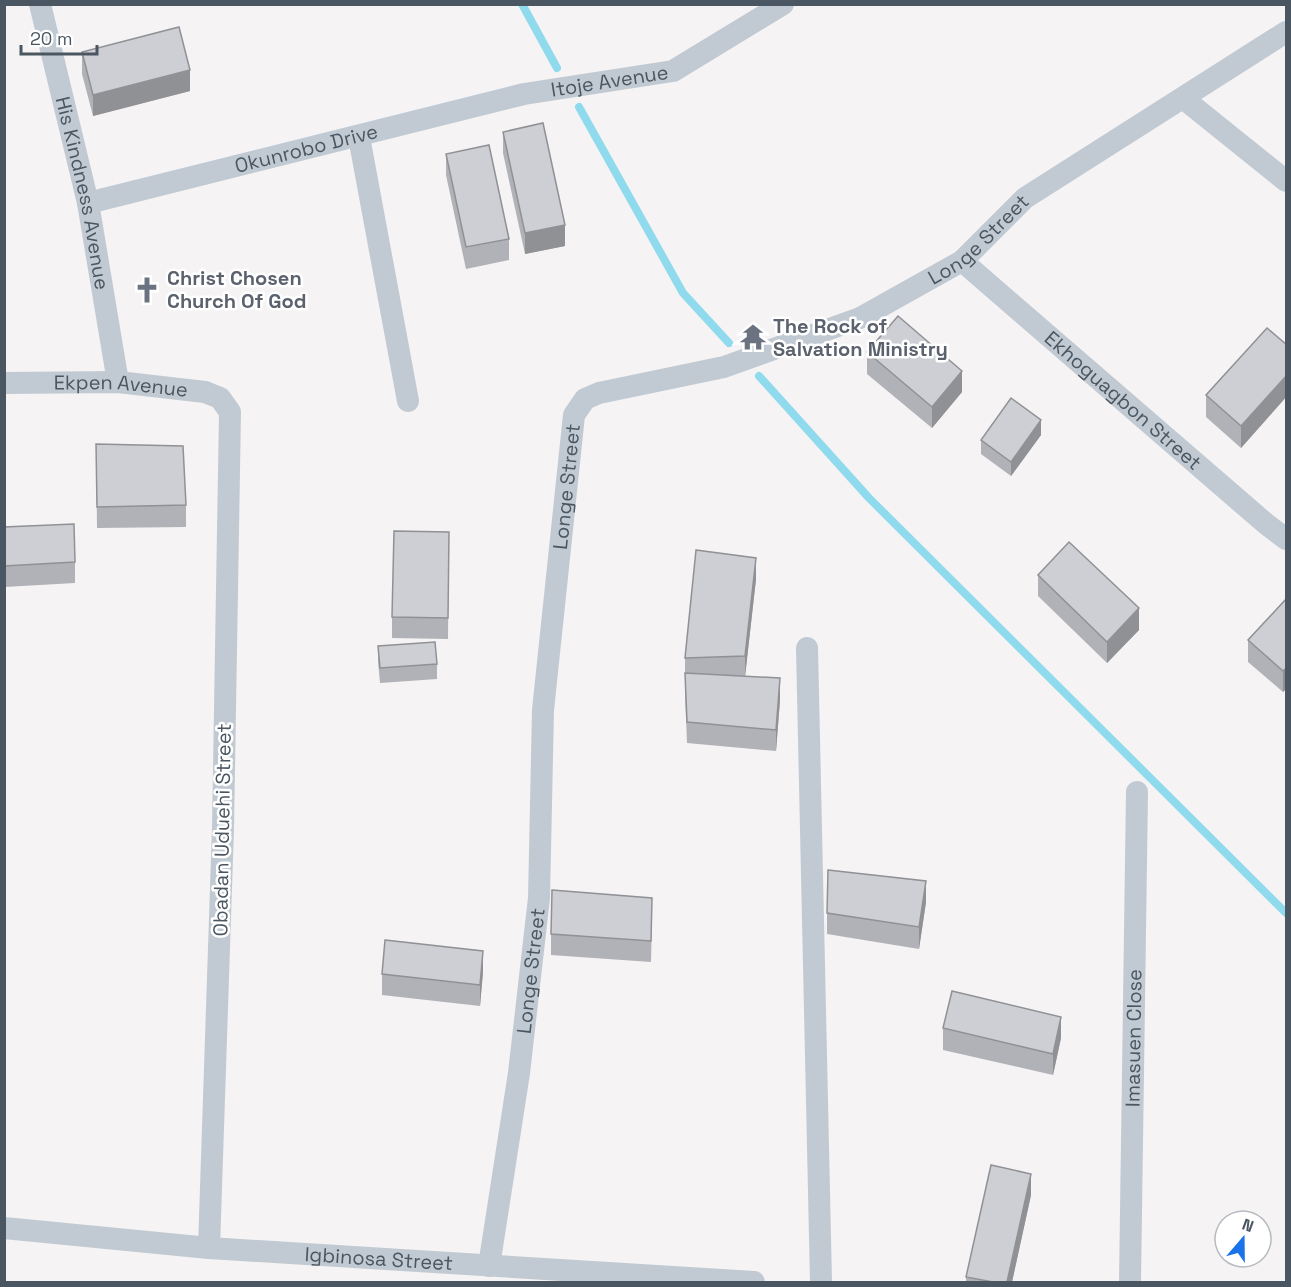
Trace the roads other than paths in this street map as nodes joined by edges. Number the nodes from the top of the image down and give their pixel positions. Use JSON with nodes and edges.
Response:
{"nodes":[{"id":1,"x":40,"y":4,"type":"edge"},
{"id":2,"x":783,"y":4,"type":"edge"},
{"id":3,"x":1287,"y":32,"type":"edge"},
{"id":4,"x":524,"y":94,"type":"joint"},
{"id":5,"x":1184,"y":99,"type":"junction"},
{"id":6,"x":359,"y":137,"type":"junction"},
{"id":7,"x":1287,"y":181,"type":"edge"},
{"id":8,"x":88,"y":204,"type":"junction"},
{"id":9,"x":962,"y":261,"type":"junction"},
{"id":10,"x":118,"y":382,"type":"junction"},
{"id":11,"x":4,"y":383,"type":"edge"},
{"id":12,"x":408,"y":401,"type":"dead end"},
{"id":13,"x":230,"y":412,"type":"joint"},
{"id":14,"x":1287,"y":538,"type":"edge"},
{"id":15,"x":807,"y":648,"type":"dead end"},
{"id":16,"x":1137,"y":792,"type":"dead end"},
{"id":17,"x":4,"y":1228,"type":"edge"},
{"id":18,"x":209,"y":1248,"type":"junction"},
{"id":19,"x":489,"y":1266,"type":"junction"},
{"id":20,"x":754,"y":1282,"type":"edge"},
{"id":21,"x":821,"y":1282,"type":"edge"},
{"id":22,"x":1130,"y":1282,"type":"edge"}],
"edges":[{"from":1,"to":8,"type":"street","name":"His Kindness Avenue"},
{"from":2,"to":4,"type":"street","name":"Itoje Avenue"},
{"from":3,"to":5,"type":"street","name":"Longe Street"},
{"from":4,"to":6,"type":"street","name":"Okunrobo Drive"},
{"from":5,"to":7,"type":"street"},
{"from":5,"to":9,"type":"street","name":"Longe Street"},
{"from":6,"to":8,"type":"street","name":"Okunrobo Drive"},
{"from":6,"to":12,"type":"street"},
{"from":8,"to":10,"type":"street","name":"His Kindness Avenue"},
{"from":9,"to":14,"type":"street","name":"Ekhoguagbon Street"},
{"from":9,"to":19,"type":"street","name":"Longe Street"},
{"from":10,"to":11,"type":"street","name":"Ekpen Avenue"},
{"from":10,"to":13,"type":"street","name":"Ekpen Avenue"},
{"from":13,"to":18,"type":"street","name":"Obadan Uduehi Street"},
{"from":15,"to":21,"type":"street"},
{"from":16,"to":22,"type":"street","name":"Imasuen Close"},
{"from":17,"to":18,"type":"street","name":"Igbinosa Street"},
{"from":18,"to":19,"type":"street","name":"Igbinosa Street"},
{"from":19,"to":20,"type":"street","name":"Igbinosa Street"}]}
